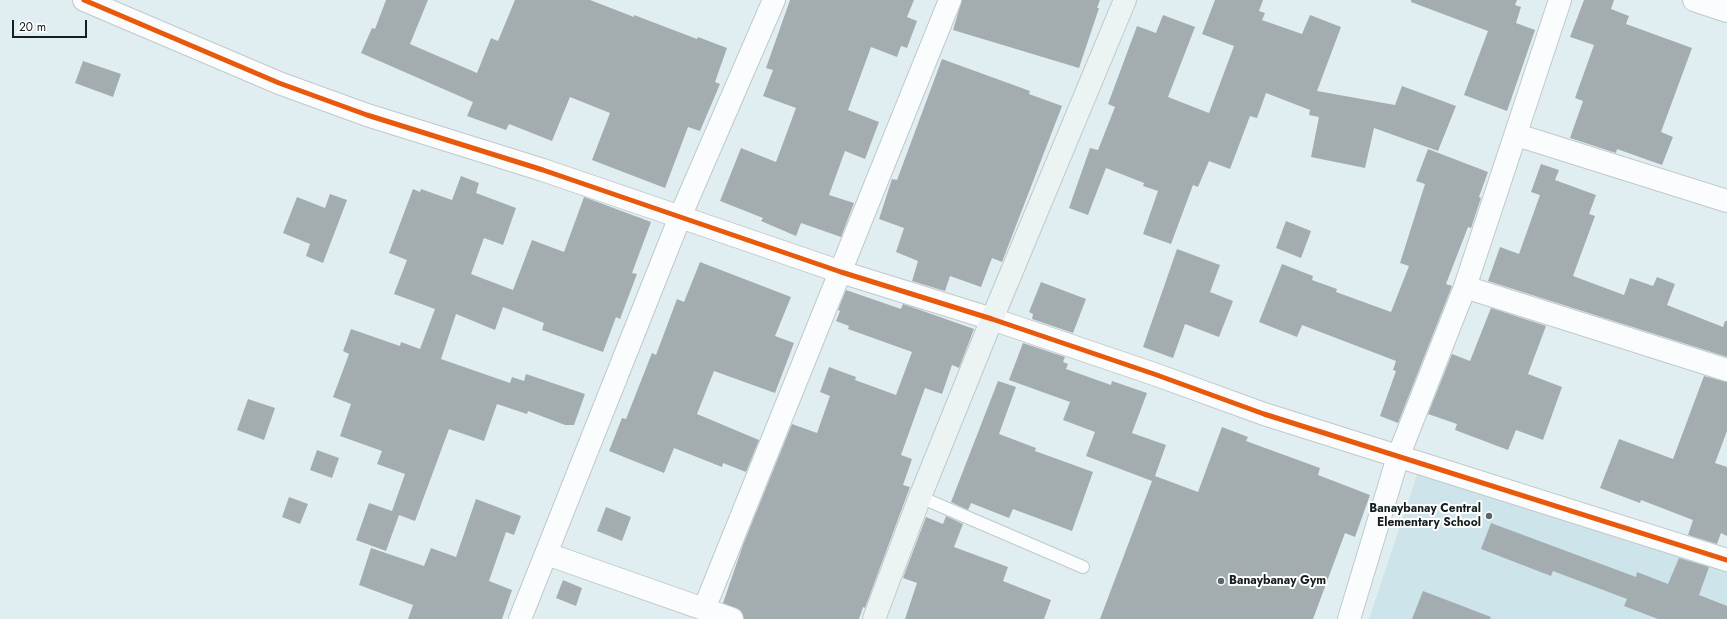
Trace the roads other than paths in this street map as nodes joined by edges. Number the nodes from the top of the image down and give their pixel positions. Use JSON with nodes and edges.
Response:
{"nodes":[{"id":1,"x":84,"y":0,"type":"edge"},
{"id":2,"x":774,"y":0,"type":"edge"},
{"id":3,"x":950,"y":0,"type":"edge"},
{"id":4,"x":1125,"y":0,"type":"edge"},
{"id":5,"x":1560,"y":0,"type":"edge"},
{"id":6,"x":1694,"y":0,"type":"edge"},
{"id":7,"x":1727,"y":11,"type":"edge"},
{"id":8,"x":1517,"y":134,"type":"junction"},
{"id":9,"x":1727,"y":201,"type":"edge"},
{"id":10,"x":680,"y":217,"type":"junction"},
{"id":11,"x":841,"y":272,"type":"junction"},
{"id":12,"x":1465,"y":287,"type":"junction"},
{"id":13,"x":992,"y":319,"type":"junction"},
{"id":14,"x":1727,"y":370,"type":"edge"},
{"id":15,"x":1398,"y":457,"type":"junction"},
{"id":16,"x":920,"y":497,"type":"junction"},
{"id":17,"x":547,"y":554,"type":"junction"},
{"id":18,"x":1727,"y":560,"type":"edge"},
{"id":19,"x":1083,"y":567,"type":"dead end"},
{"id":20,"x":704,"y":609,"type":"junction"},
{"id":21,"x":520,"y":619,"type":"edge"},
{"id":22,"x":732,"y":619,"type":"edge"},
{"id":23,"x":874,"y":619,"type":"edge"},
{"id":24,"x":1349,"y":619,"type":"edge"}],
"edges":[{"from":1,"to":10,"type":"street"},
{"from":2,"to":10,"type":"street"},
{"from":3,"to":11,"type":"street"},
{"from":4,"to":13,"type":"street"},
{"from":5,"to":8,"type":"street"},
{"from":6,"to":7,"type":"street"},
{"from":8,"to":9,"type":"street"},
{"from":8,"to":12,"type":"street"},
{"from":10,"to":11,"type":"street"},
{"from":10,"to":17,"type":"street"},
{"from":11,"to":13,"type":"street"},
{"from":11,"to":20,"type":"street"},
{"from":12,"to":14,"type":"street"},
{"from":12,"to":15,"type":"street"},
{"from":13,"to":15,"type":"street"},
{"from":13,"to":16,"type":"street"},
{"from":15,"to":18,"type":"street"},
{"from":15,"to":24,"type":"street"},
{"from":16,"to":19,"type":"lane"},
{"from":16,"to":23,"type":"street"},
{"from":17,"to":20,"type":"street"},
{"from":17,"to":21,"type":"street"},
{"from":20,"to":22,"type":"street"}]}
